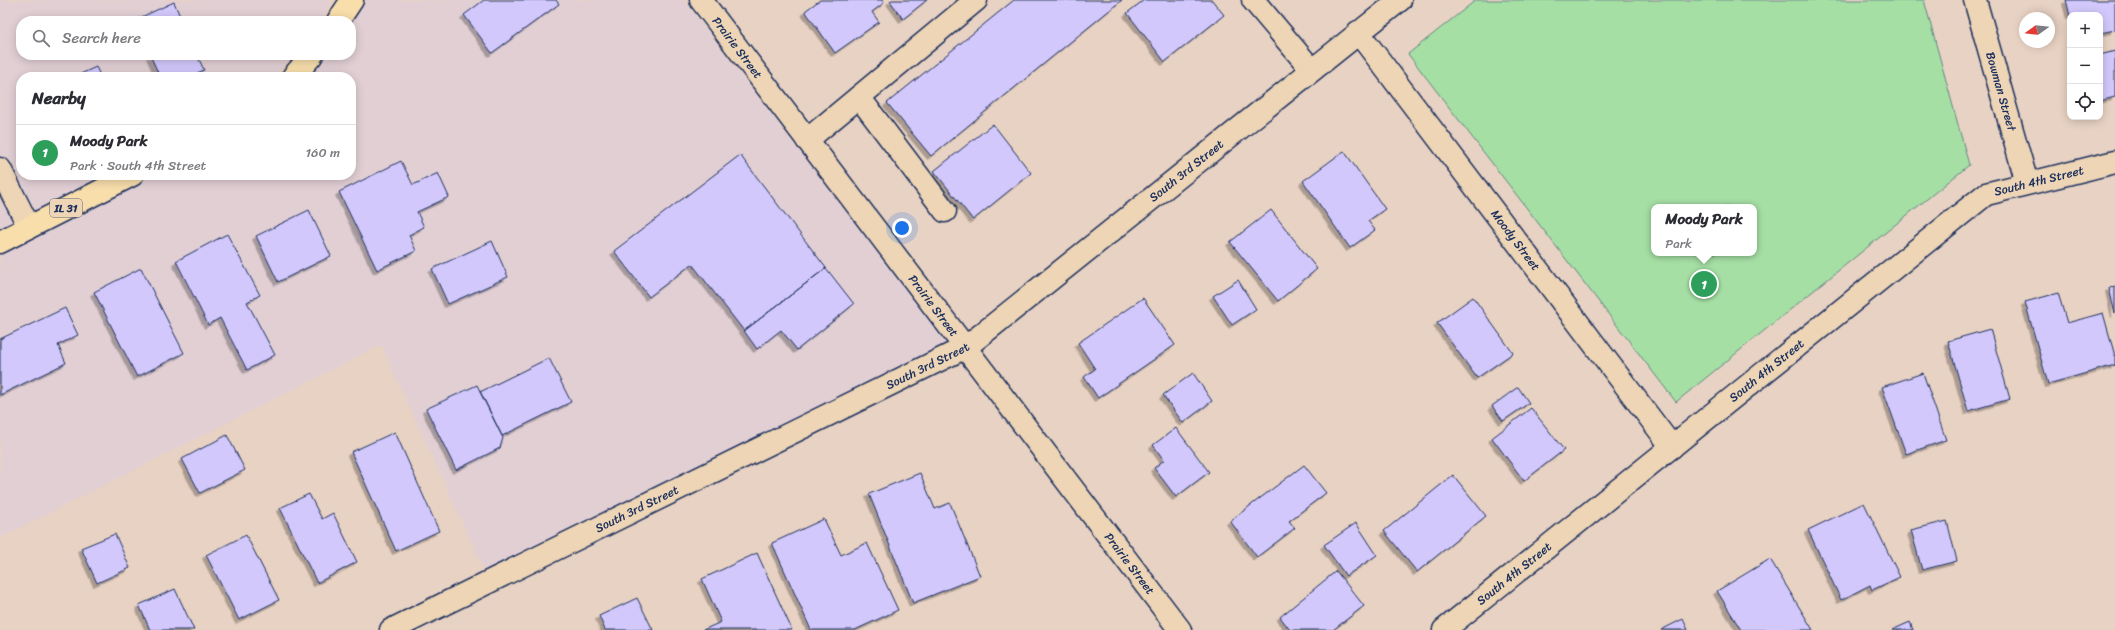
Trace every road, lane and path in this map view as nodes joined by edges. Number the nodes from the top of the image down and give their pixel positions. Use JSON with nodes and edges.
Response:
{"nodes":[{"id":1,"x":352,"y":0,"type":"edge"},
{"id":2,"x":701,"y":0,"type":"edge"},
{"id":3,"x":976,"y":0,"type":"edge"},
{"id":4,"x":1254,"y":0,"type":"edge"},
{"id":5,"x":1400,"y":0,"type":"edge"},
{"id":6,"x":1975,"y":0,"type":"edge"},
{"id":7,"x":341,"y":16,"type":"edge"},
{"id":8,"x":1358,"y":32,"type":"junction"},
{"id":9,"x":308,"y":60,"type":"edge"},
{"id":10,"x":1312,"y":70,"type":"junction"},
{"id":11,"x":297,"y":72,"type":"edge"},
{"id":12,"x":859,"y":97,"type":"junction"},
{"id":13,"x":807,"y":140,"type":"junction"},
{"id":14,"x":2115,"y":162,"type":"edge"},
{"id":15,"x":0,"y":169,"type":"edge"},
{"id":16,"x":122,"y":180,"type":"edge"},
{"id":17,"x":2027,"y":183,"type":"junction"},
{"id":18,"x":945,"y":212,"type":"dead end"},
{"id":19,"x":29,"y":227,"type":"junction"},
{"id":20,"x":0,"y":242,"type":"edge"},
{"id":21,"x":966,"y":347,"type":"junction"},
{"id":22,"x":1672,"y":447,"type":"junction"},
{"id":23,"x":391,"y":630,"type":"edge"},
{"id":24,"x":1180,"y":630,"type":"edge"},
{"id":25,"x":1444,"y":630,"type":"edge"}],
"edges":[{"from":1,"to":7,"type":"main road"},
{"from":2,"to":13,"type":"street","name":"Prairie Street"},
{"from":3,"to":12,"type":"street"},
{"from":4,"to":10,"type":"street"},
{"from":5,"to":8,"type":"street","name":"South 3rd Street"},
{"from":6,"to":17,"type":"street","name":"Bowman Street"},
{"from":8,"to":10,"type":"street","name":"South 3rd Street"},
{"from":8,"to":22,"type":"street","name":"Moody Street"},
{"from":9,"to":11,"type":"main road"},
{"from":10,"to":21,"type":"street","name":"South 3rd Street"},
{"from":12,"to":13,"type":"street"},
{"from":12,"to":18,"type":"street"},
{"from":13,"to":21,"type":"street","name":"Prairie Street"},
{"from":14,"to":17,"type":"street","name":"South 4th Street"},
{"from":15,"to":19,"type":"street"},
{"from":16,"to":19,"type":"main road","number":"IL 31"},
{"from":17,"to":22,"type":"street","name":"South 4th Street"},
{"from":19,"to":20,"type":"main road","number":"IL 31"},
{"from":21,"to":23,"type":"street","name":"South 3rd Street"},
{"from":21,"to":24,"type":"street","name":"Prairie Street"},
{"from":22,"to":25,"type":"street","name":"South 4th Street"}]}
